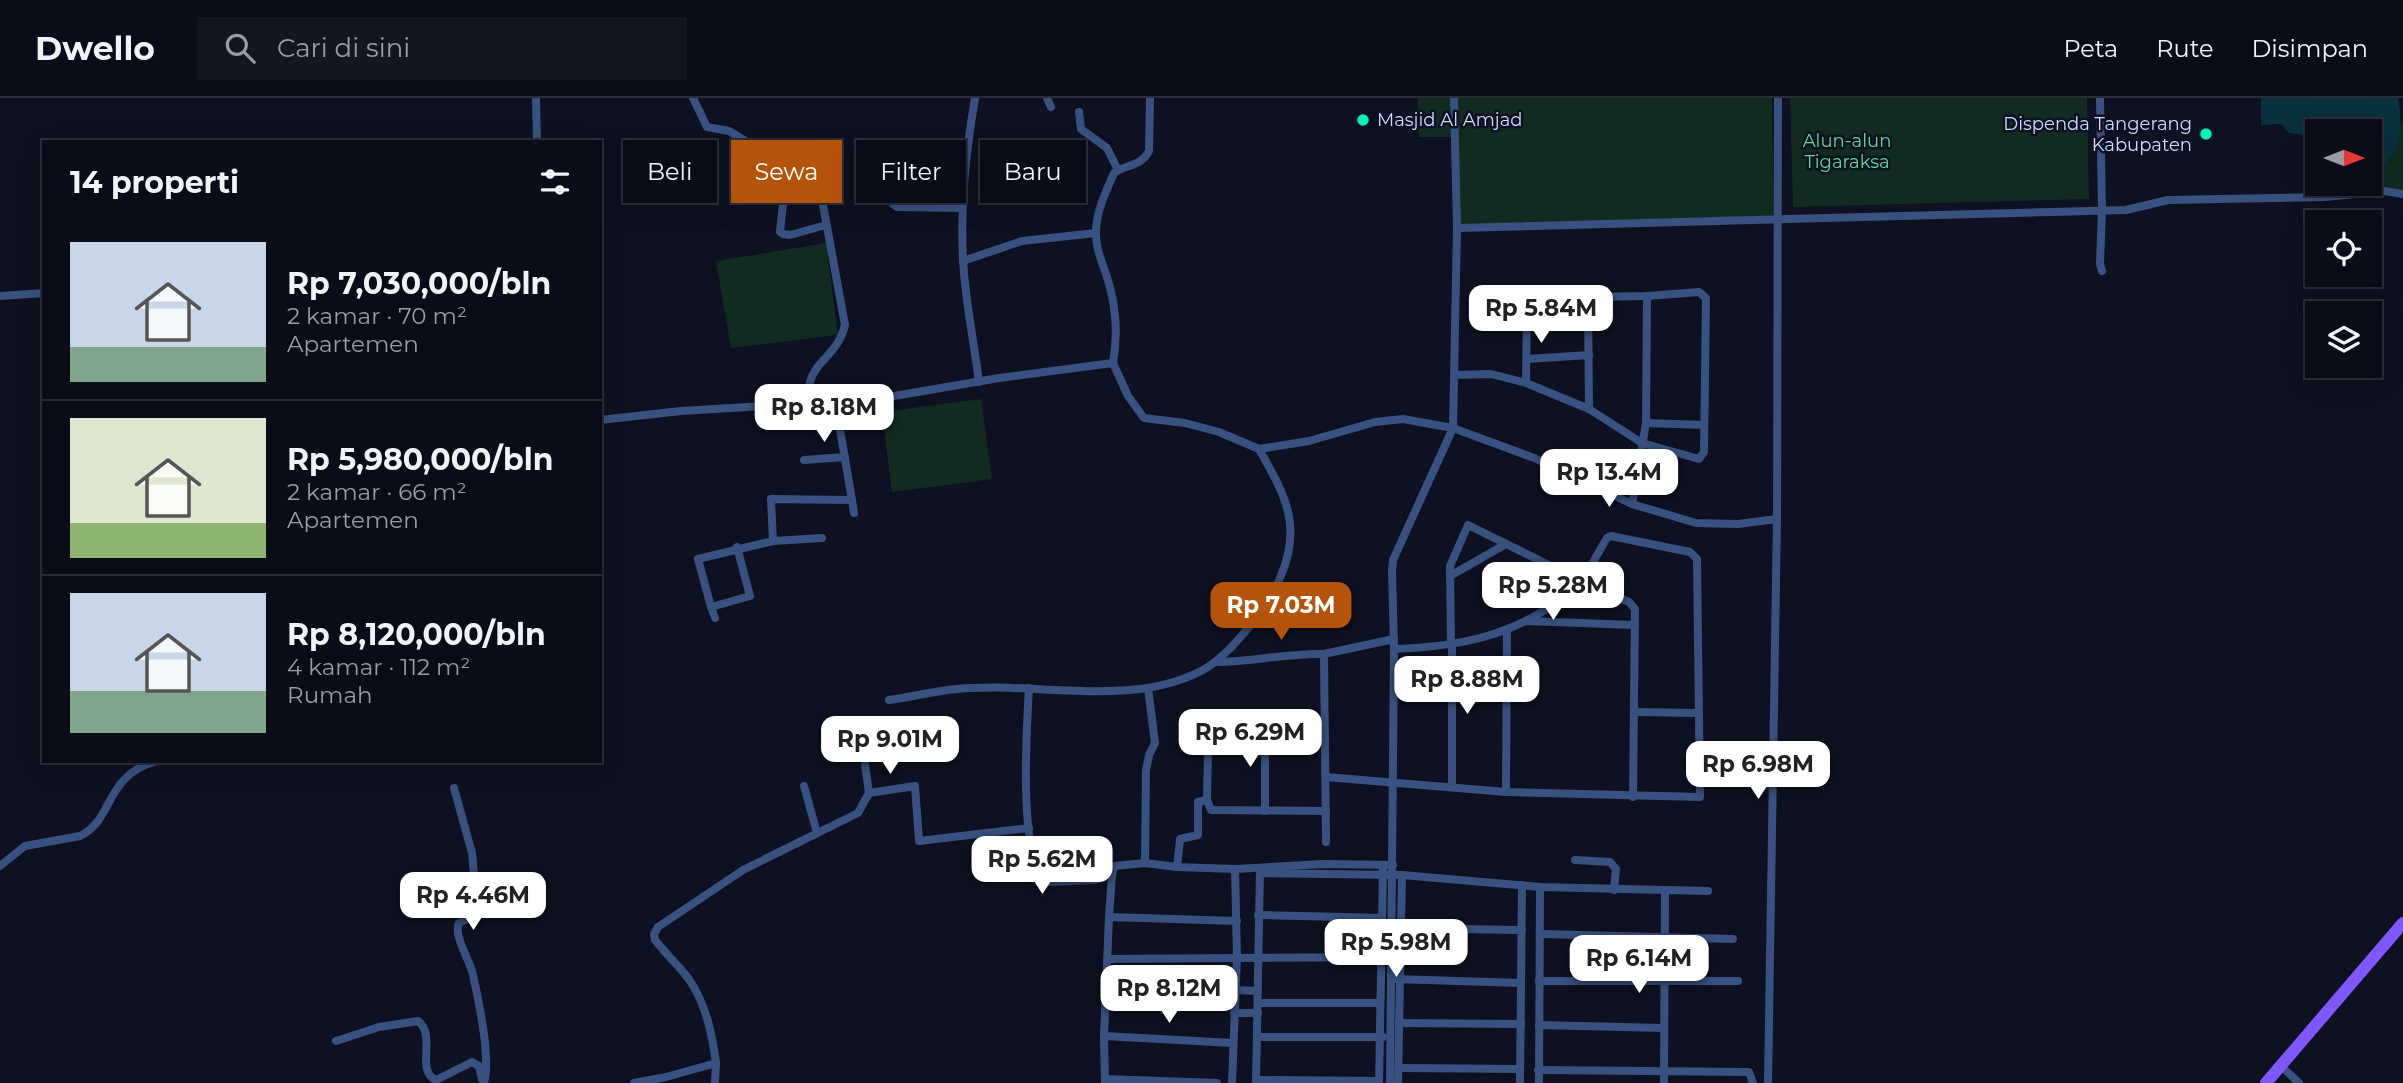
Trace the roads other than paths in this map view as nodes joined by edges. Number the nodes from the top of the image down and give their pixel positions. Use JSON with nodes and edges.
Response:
{"nodes":[{"id":1,"x":536,"y":98,"type":"edge"},
{"id":2,"x":693,"y":98,"type":"edge"},
{"id":3,"x":975,"y":98,"type":"edge"},
{"id":4,"x":1046,"y":98,"type":"edge"},
{"id":5,"x":1150,"y":98,"type":"edge"},
{"id":6,"x":1454,"y":98,"type":"edge"},
{"id":7,"x":1778,"y":98,"type":"edge"},
{"id":8,"x":2101,"y":98,"type":"edge"},
{"id":9,"x":1051,"y":107,"type":"dead end"},
{"id":10,"x":1079,"y":112,"type":"dead end"},
{"id":11,"x":537,"y":140,"type":"edge"},
{"id":12,"x":1118,"y":170,"type":"junction"},
{"id":13,"x":2403,"y":194,"type":"edge"},
{"id":14,"x":822,"y":203,"type":"edge"},
{"id":15,"x":893,"y":203,"type":"edge"},
{"id":16,"x":962,"y":208,"type":"junction"},
{"id":17,"x":2102,"y":210,"type":"junction"},
{"id":18,"x":1778,"y":219,"type":"junction"},
{"id":19,"x":826,"y":225,"type":"junction"},
{"id":20,"x":1457,"y":228,"type":"junction"},
{"id":21,"x":1096,"y":233,"type":"junction"},
{"id":22,"x":963,"y":261,"type":"junction"},
{"id":23,"x":2102,"y":271,"type":"dead end"},
{"id":24,"x":42,"y":293,"type":"edge"},
{"id":25,"x":0,"y":296,"type":"edge"},
{"id":26,"x":1647,"y":296,"type":"junction"},
{"id":27,"x":1588,"y":297,"type":"junction"},
{"id":28,"x":1589,"y":355,"type":"junction"},
{"id":29,"x":1527,"y":359,"type":"junction"},
{"id":30,"x":1112,"y":363,"type":"junction"},
{"id":31,"x":1455,"y":375,"type":"junction"},
{"id":32,"x":979,"y":382,"type":"junction"},
{"id":33,"x":1526,"y":383,"type":"junction"},
{"id":34,"x":810,"y":404,"type":"junction"},
{"id":35,"x":836,"y":406,"type":"junction"},
{"id":36,"x":1589,"y":409,"type":"junction"},
{"id":37,"x":602,"y":420,"type":"edge"},
{"id":38,"x":1646,"y":423,"type":"junction"},
{"id":39,"x":1704,"y":425,"type":"junction"},
{"id":40,"x":1453,"y":428,"type":"junction"},
{"id":41,"x":1642,"y":443,"type":"junction"},
{"id":42,"x":1259,"y":449,"type":"junction"},
{"id":43,"x":845,"y":457,"type":"junction"},
{"id":44,"x":804,"y":460,"type":"dead end"},
{"id":45,"x":852,"y":500,"type":"junction"},
{"id":46,"x":1632,"y":504,"type":"junction"},
{"id":47,"x":853,"y":513,"type":"dead end"},
{"id":48,"x":1777,"y":519,"type":"junction"},
{"id":49,"x":822,"y":538,"type":"dead end"},
{"id":50,"x":773,"y":541,"type":"junction"},
{"id":51,"x":1506,"y":544,"type":"junction"},
{"id":52,"x":737,"y":548,"type":"junction"},
{"id":53,"x":1450,"y":576,"type":"junction"},
{"id":54,"x":1581,"y":581,"type":"junction"},
{"id":55,"x":712,"y":607,"type":"junction"},
{"id":56,"x":715,"y":618,"type":"dead end"},
{"id":57,"x":1526,"y":621,"type":"junction"},
{"id":58,"x":1635,"y":625,"type":"junction"},
{"id":59,"x":1507,"y":630,"type":"junction"},
{"id":60,"x":1394,"y":644,"type":"junction"},
{"id":61,"x":1452,"y":645,"type":"junction"},
{"id":62,"x":1324,"y":654,"type":"junction"},
{"id":63,"x":1215,"y":662,"type":"junction"},
{"id":64,"x":1028,"y":688,"type":"junction"},
{"id":65,"x":1148,"y":688,"type":"junction"},
{"id":66,"x":889,"y":701,"type":"dead end"},
{"id":67,"x":1634,"y":712,"type":"junction"},
{"id":68,"x":1699,"y":713,"type":"junction"},
{"id":69,"x":1265,"y":727,"type":"dead end"},
{"id":70,"x":1208,"y":750,"type":"dead end"},
{"id":71,"x":150,"y":763,"type":"edge"},
{"id":72,"x":865,"y":764,"type":"dead end"},
{"id":73,"x":1326,"y":777,"type":"junction"},
{"id":74,"x":1394,"y":783,"type":"junction"},
{"id":75,"x":804,"y":786,"type":"dead end"},
{"id":76,"x":1452,"y":787,"type":"junction"},
{"id":77,"x":454,"y":788,"type":"dead end"},
{"id":78,"x":1506,"y":792,"type":"junction"},
{"id":79,"x":869,"y":793,"type":"junction"},
{"id":80,"x":1633,"y":797,"type":"junction"},
{"id":81,"x":1207,"y":800,"type":"junction"},
{"id":82,"x":1265,"y":811,"type":"junction"},
{"id":83,"x":1326,"y":811,"type":"junction"},
{"id":84,"x":1029,"y":828,"type":"junction"},
{"id":85,"x":817,"y":833,"type":"junction"},
{"id":86,"x":1326,"y":842,"type":"dead end"},
{"id":87,"x":1575,"y":860,"type":"dead end"},
{"id":88,"x":1145,"y":863,"type":"junction"},
{"id":89,"x":0,"y":866,"type":"edge"},
{"id":90,"x":1177,"y":867,"type":"junction"},
{"id":91,"x":1235,"y":869,"type":"junction"},
{"id":92,"x":1260,"y":870,"type":"junction"},
{"id":93,"x":1383,"y":870,"type":"junction"},
{"id":94,"x":1396,"y":871,"type":"junction"},
{"id":95,"x":1112,"y":875,"type":"junction"},
{"id":96,"x":1522,"y":885,"type":"junction"},
{"id":97,"x":1540,"y":887,"type":"junction"},
{"id":98,"x":1614,"y":890,"type":"junction"},
{"id":99,"x":1665,"y":891,"type":"junction"},
{"id":100,"x":1708,"y":891,"type":"dead end"},
{"id":101,"x":1258,"y":915,"type":"junction"},
{"id":102,"x":1109,"y":917,"type":"junction"},
{"id":103,"x":1237,"y":920,"type":"junction"},
{"id":104,"x":1382,"y":922,"type":"junction"},
{"id":105,"x":2403,"y":923,"type":"edge"},
{"id":106,"x":1396,"y":928,"type":"junction"},
{"id":107,"x":1522,"y":930,"type":"junction"},
{"id":108,"x":1541,"y":934,"type":"junction"},
{"id":109,"x":1665,"y":937,"type":"junction"},
{"id":110,"x":1733,"y":939,"type":"dead end"},
{"id":111,"x":1381,"y":957,"type":"junction"},
{"id":112,"x":1237,"y":958,"type":"junction"},
{"id":113,"x":1259,"y":958,"type":"junction"},
{"id":114,"x":1109,"y":959,"type":"junction"},
{"id":115,"x":1522,"y":970,"type":"junction"},
{"id":116,"x":1539,"y":976,"type":"junction"},
{"id":117,"x":1391,"y":979,"type":"junction"},
{"id":118,"x":1665,"y":981,"type":"junction"},
{"id":119,"x":1738,"y":981,"type":"dead end"},
{"id":120,"x":1522,"y":986,"type":"junction"},
{"id":121,"x":1235,"y":990,"type":"junction"},
{"id":122,"x":1258,"y":991,"type":"junction"},
{"id":123,"x":1539,"y":992,"type":"junction"},
{"id":124,"x":1107,"y":998,"type":"junction"},
{"id":125,"x":1234,"y":1002,"type":"junction"},
{"id":126,"x":1258,"y":1003,"type":"junction"},
{"id":127,"x":1380,"y":1003,"type":"junction"},
{"id":128,"x":1234,"y":1013,"type":"junction"},
{"id":129,"x":1258,"y":1013,"type":"junction"},
{"id":130,"x":1399,"y":1024,"type":"junction"},
{"id":131,"x":1521,"y":1024,"type":"junction"},
{"id":132,"x":1539,"y":1025,"type":"junction"},
{"id":133,"x":1664,"y":1028,"type":"junction"},
{"id":134,"x":1104,"y":1036,"type":"junction"},
{"id":135,"x":1257,"y":1037,"type":"junction"},
{"id":136,"x":1379,"y":1037,"type":"junction"},
{"id":137,"x":1395,"y":1037,"type":"junction"},
{"id":138,"x":336,"y":1041,"type":"dead end"},
{"id":139,"x":1233,"y":1043,"type":"junction"},
{"id":140,"x":716,"y":1063,"type":"junction"},
{"id":141,"x":2281,"y":1066,"type":"junction"},
{"id":142,"x":1399,"y":1068,"type":"junction"},
{"id":143,"x":1520,"y":1069,"type":"junction"},
{"id":144,"x":1538,"y":1070,"type":"junction"},
{"id":145,"x":1664,"y":1072,"type":"junction"},
{"id":146,"x":1709,"y":1072,"type":"junction"},
{"id":147,"x":1105,"y":1081,"type":"edge"},
{"id":148,"x":1256,"y":1082,"type":"edge"},
{"id":149,"x":1379,"y":1082,"type":"edge"},
{"id":150,"x":483,"y":1083,"type":"edge"},
{"id":151,"x":634,"y":1083,"type":"edge"},
{"id":152,"x":715,"y":1083,"type":"edge"},
{"id":153,"x":1217,"y":1083,"type":"edge"},
{"id":154,"x":1232,"y":1083,"type":"edge"},
{"id":155,"x":1390,"y":1083,"type":"edge"},
{"id":156,"x":1398,"y":1083,"type":"edge"},
{"id":157,"x":1520,"y":1083,"type":"edge"},
{"id":158,"x":1539,"y":1083,"type":"edge"},
{"id":159,"x":1664,"y":1083,"type":"edge"},
{"id":160,"x":1709,"y":1083,"type":"edge"},
{"id":161,"x":1753,"y":1083,"type":"edge"},
{"id":162,"x":1768,"y":1083,"type":"edge"},
{"id":163,"x":2266,"y":1083,"type":"edge"},
{"id":164,"x":2299,"y":1083,"type":"edge"}],
"edges":[{"from":1,"to":11,"type":"street"},
{"from":2,"to":19,"type":"street"},
{"from":3,"to":16,"type":"street"},
{"from":4,"to":9,"type":"street"},
{"from":5,"to":12,"type":"street"},
{"from":6,"to":20,"type":"street"},
{"from":7,"to":18,"type":"street"},
{"from":8,"to":17,"type":"street"},
{"from":10,"to":12,"type":"street"},
{"from":12,"to":21,"type":"street"},
{"from":13,"to":17,"type":"street"},
{"from":14,"to":19,"type":"street"},
{"from":15,"to":16,"type":"street"},
{"from":16,"to":22,"type":"street"},
{"from":17,"to":18,"type":"street"},
{"from":17,"to":23,"type":"street"},
{"from":18,"to":20,"type":"street"},
{"from":18,"to":48,"type":"street"},
{"from":19,"to":34,"type":"street"},
{"from":20,"to":31,"type":"street"},
{"from":21,"to":22,"type":"street"},
{"from":21,"to":30,"type":"street"},
{"from":22,"to":32,"type":"street"},
{"from":24,"to":25,"type":"street"},
{"from":26,"to":27,"type":"street"},
{"from":26,"to":38,"type":"street"},
{"from":26,"to":39,"type":"street"},
{"from":27,"to":28,"type":"street"},
{"from":27,"to":29,"type":"street"},
{"from":28,"to":29,"type":"street"},
{"from":28,"to":36,"type":"street"},
{"from":29,"to":33,"type":"street"},
{"from":30,"to":32,"type":"street"},
{"from":30,"to":42,"type":"street"},
{"from":31,"to":33,"type":"street"},
{"from":31,"to":40,"type":"street"},
{"from":32,"to":35,"type":"street"},
{"from":33,"to":36,"type":"street"},
{"from":34,"to":35,"type":"street"},
{"from":34,"to":37,"type":"street"},
{"from":35,"to":43,"type":"street"},
{"from":36,"to":41,"type":"street"},
{"from":38,"to":39,"type":"street"},
{"from":38,"to":41,"type":"street"},
{"from":39,"to":41,"type":"street"},
{"from":40,"to":42,"type":"street"},
{"from":40,"to":46,"type":"street"},
{"from":40,"to":60,"type":"street"},
{"from":41,"to":46,"type":"street"},
{"from":42,"to":63,"type":"street"},
{"from":43,"to":44,"type":"street"},
{"from":43,"to":45,"type":"street"},
{"from":45,"to":47,"type":"street"},
{"from":45,"to":50,"type":"street"},
{"from":46,"to":48,"type":"street"},
{"from":48,"to":162,"type":"street"},
{"from":49,"to":50,"type":"street"},
{"from":50,"to":52,"type":"street"},
{"from":51,"to":53,"type":"street"},
{"from":51,"to":53,"type":"street"},
{"from":51,"to":54,"type":"street"},
{"from":52,"to":55,"type":"street"},
{"from":52,"to":55,"type":"street"},
{"from":53,"to":61,"type":"street"},
{"from":54,"to":57,"type":"street"},
{"from":54,"to":58,"type":"street"},
{"from":54,"to":68,"type":"street"},
{"from":55,"to":56,"type":"street"},
{"from":57,"to":58,"type":"street"},
{"from":57,"to":59,"type":"street"},
{"from":58,"to":67,"type":"street"},
{"from":59,"to":61,"type":"street"},
{"from":59,"to":78,"type":"street"},
{"from":60,"to":61,"type":"street"},
{"from":60,"to":62,"type":"street"},
{"from":60,"to":74,"type":"street"},
{"from":61,"to":76,"type":"street"},
{"from":62,"to":63,"type":"street"},
{"from":62,"to":73,"type":"street"},
{"from":63,"to":65,"type":"street"},
{"from":64,"to":65,"type":"street"},
{"from":64,"to":66,"type":"street"},
{"from":64,"to":84,"type":"street"},
{"from":65,"to":88,"type":"street"},
{"from":67,"to":68,"type":"street"},
{"from":67,"to":80,"type":"street"},
{"from":68,"to":80,"type":"street"},
{"from":69,"to":82,"type":"street"},
{"from":70,"to":81,"type":"street"},
{"from":71,"to":89,"type":"street"},
{"from":72,"to":79,"type":"street"},
{"from":73,"to":74,"type":"street"},
{"from":73,"to":83,"type":"street"},
{"from":74,"to":76,"type":"street"},
{"from":74,"to":94,"type":"street"},
{"from":75,"to":85,"type":"street"},
{"from":76,"to":78,"type":"street"},
{"from":77,"to":150,"type":"street"},
{"from":78,"to":80,"type":"street"},
{"from":79,"to":84,"type":"street"},
{"from":79,"to":85,"type":"street"},
{"from":81,"to":82,"type":"street"},
{"from":81,"to":90,"type":"street"},
{"from":82,"to":83,"type":"street"},
{"from":83,"to":86,"type":"street"},
{"from":84,"to":95,"type":"street"},
{"from":85,"to":140,"type":"street"},
{"from":87,"to":98,"type":"street"},
{"from":88,"to":90,"type":"street"},
{"from":88,"to":95,"type":"street"},
{"from":90,"to":91,"type":"street"},
{"from":91,"to":92,"type":"street"},
{"from":91,"to":103,"type":"street"},
{"from":92,"to":93,"type":"street"},
{"from":92,"to":101,"type":"street"},
{"from":93,"to":94,"type":"street"},
{"from":93,"to":104,"type":"street"},
{"from":94,"to":96,"type":"street"},
{"from":94,"to":106,"type":"street"},
{"from":95,"to":102,"type":"street"},
{"from":96,"to":97,"type":"street"},
{"from":96,"to":107,"type":"street"},
{"from":97,"to":98,"type":"street"},
{"from":97,"to":108,"type":"street"},
{"from":98,"to":99,"type":"street"},
{"from":99,"to":100,"type":"street"},
{"from":99,"to":109,"type":"street"},
{"from":101,"to":104,"type":"street"},
{"from":101,"to":113,"type":"street"},
{"from":102,"to":103,"type":"street"},
{"from":102,"to":114,"type":"street"},
{"from":103,"to":112,"type":"street"},
{"from":104,"to":106,"type":"street"},
{"from":104,"to":111,"type":"street"},
{"from":105,"to":141,"type":"main road"},
{"from":106,"to":107,"type":"street"},
{"from":106,"to":117,"type":"street"},
{"from":107,"to":115,"type":"street"},
{"from":108,"to":109,"type":"street"},
{"from":108,"to":116,"type":"street"},
{"from":109,"to":110,"type":"street"},
{"from":109,"to":118,"type":"street"},
{"from":111,"to":113,"type":"street"},
{"from":111,"to":117,"type":"street"},
{"from":112,"to":113,"type":"street"},
{"from":112,"to":114,"type":"street"},
{"from":112,"to":121,"type":"street"},
{"from":113,"to":122,"type":"street"},
{"from":114,"to":124,"type":"street"},
{"from":115,"to":116,"type":"street"},
{"from":115,"to":120,"type":"street"},
{"from":116,"to":118,"type":"street"},
{"from":116,"to":123,"type":"street"},
{"from":117,"to":120,"type":"street"},
{"from":117,"to":127,"type":"street"},
{"from":117,"to":130,"type":"street"},
{"from":117,"to":137,"type":"street"},
{"from":118,"to":119,"type":"street"},
{"from":118,"to":133,"type":"street"},
{"from":120,"to":123,"type":"street"},
{"from":120,"to":131,"type":"street"},
{"from":121,"to":122,"type":"street"},
{"from":121,"to":125,"type":"street"},
{"from":122,"to":126,"type":"street"},
{"from":123,"to":132,"type":"street"},
{"from":124,"to":125,"type":"street"},
{"from":124,"to":134,"type":"street"},
{"from":125,"to":128,"type":"street"},
{"from":126,"to":127,"type":"street"},
{"from":126,"to":129,"type":"street"},
{"from":127,"to":136,"type":"street"},
{"from":128,"to":129,"type":"street"},
{"from":128,"to":139,"type":"street"},
{"from":129,"to":135,"type":"street"},
{"from":130,"to":131,"type":"street"},
{"from":130,"to":137,"type":"street"},
{"from":131,"to":143,"type":"street"},
{"from":132,"to":133,"type":"street"},
{"from":132,"to":144,"type":"street"},
{"from":133,"to":145,"type":"street"},
{"from":134,"to":139,"type":"street"},
{"from":134,"to":147,"type":"street"},
{"from":135,"to":136,"type":"street"},
{"from":135,"to":148,"type":"street"},
{"from":136,"to":137,"type":"street"},
{"from":136,"to":149,"type":"street"},
{"from":137,"to":142,"type":"street"},
{"from":137,"to":155,"type":"street"},
{"from":138,"to":150,"type":"street"},
{"from":139,"to":154,"type":"street"},
{"from":140,"to":151,"type":"street"},
{"from":140,"to":152,"type":"street"},
{"from":141,"to":163,"type":"main road"},
{"from":141,"to":164,"type":"street"},
{"from":142,"to":143,"type":"street"},
{"from":142,"to":156,"type":"street"},
{"from":143,"to":157,"type":"street"},
{"from":144,"to":145,"type":"street"},
{"from":144,"to":158,"type":"street"},
{"from":145,"to":146,"type":"street"},
{"from":145,"to":159,"type":"street"},
{"from":146,"to":160,"type":"street"},
{"from":146,"to":161,"type":"street"},
{"from":147,"to":153,"type":"street"},
{"from":148,"to":149,"type":"street"}]}
